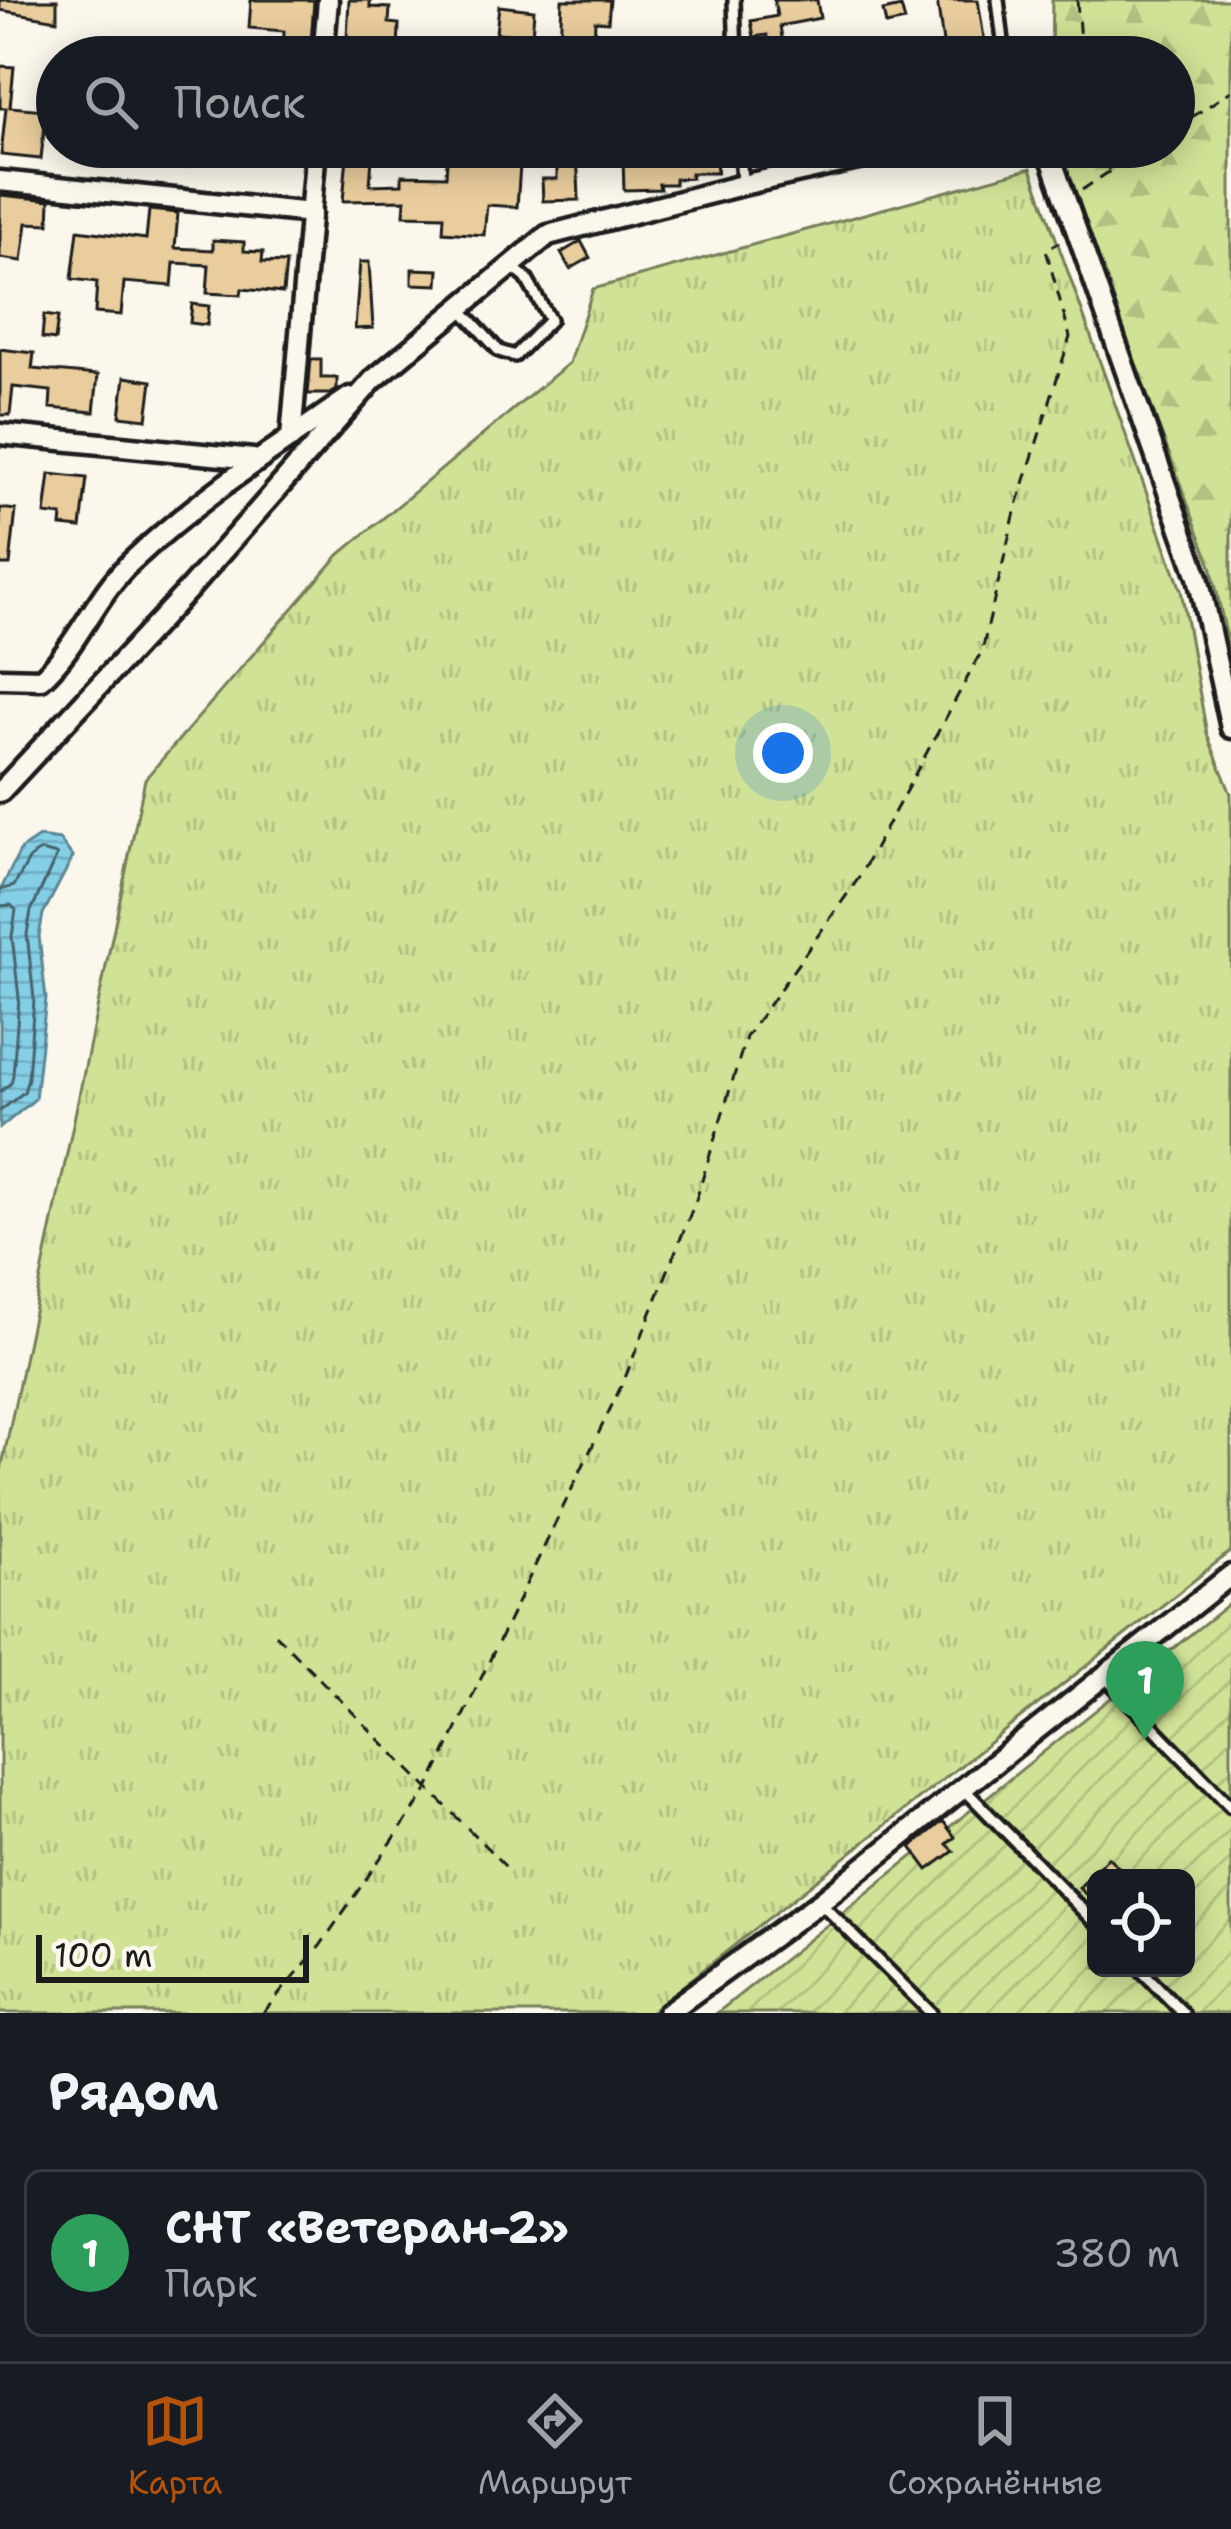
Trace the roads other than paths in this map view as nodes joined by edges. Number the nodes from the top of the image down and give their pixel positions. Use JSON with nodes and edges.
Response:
{"nodes":[{"id":1,"x":328,"y":0,"type":"edge"},
{"id":2,"x":734,"y":0,"type":"edge"},
{"id":3,"x":998,"y":0,"type":"edge"},
{"id":4,"x":325,"y":36,"type":"edge"},
{"id":5,"x":735,"y":36,"type":"edge"},
{"id":6,"x":1002,"y":36,"type":"edge"},
{"id":7,"x":314,"y":168,"type":"edge"},
{"id":8,"x":741,"y":168,"type":"edge"},
{"id":9,"x":818,"y":168,"type":"edge"},
{"id":10,"x":1054,"y":168,"type":"edge"},
{"id":11,"x":0,"y":181,"type":"edge"},
{"id":12,"x":742,"y":185,"type":"junction"},
{"id":13,"x":310,"y":213,"type":"junction"},
{"id":14,"x":510,"y":266,"type":"junction"},
{"id":15,"x":460,"y":308,"type":"junction"},
{"id":16,"x":373,"y":380,"type":"junction"},
{"id":17,"x":0,"y":434,"type":"edge"},
{"id":18,"x":291,"y":438,"type":"junction"},
{"id":19,"x":254,"y":459,"type":"junction"},
{"id":20,"x":0,"y":678,"type":"edge"},
{"id":21,"x":1231,"y":728,"type":"edge"},
{"id":22,"x":0,"y":792,"type":"edge"},
{"id":23,"x":1231,"y":1575,"type":"edge"},
{"id":24,"x":1102,"y":1675,"type":"junction"},
{"id":25,"x":963,"y":1788,"type":"junction"},
{"id":26,"x":1231,"y":1807,"type":"edge"},
{"id":27,"x":820,"y":1902,"type":"junction"},
{"id":28,"x":1087,"y":1915,"type":"edge"},
{"id":29,"x":1148,"y":1977,"type":"edge"},
{"id":30,"x":674,"y":2011,"type":"edge"},
{"id":31,"x":931,"y":2013,"type":"edge"},
{"id":32,"x":1184,"y":2013,"type":"edge"}],
"edges":[{"from":1,"to":4,"type":"street"},
{"from":2,"to":5,"type":"lane"},
{"from":3,"to":6,"type":"lane"},
{"from":7,"to":13,"type":"street"},
{"from":8,"to":12,"type":"lane"},
{"from":9,"to":12,"type":"street"},
{"from":10,"to":21,"type":"street"},
{"from":11,"to":13,"type":"street"},
{"from":12,"to":14,"type":"street"},
{"from":13,"to":18,"type":"street"},
{"from":14,"to":15,"type":"street"},
{"from":14,"to":15,"type":"lane"},
{"from":15,"to":16,"type":"street"},
{"from":16,"to":18,"type":"street"},
{"from":16,"to":22,"type":"street"},
{"from":17,"to":19,"type":"street"},
{"from":18,"to":19,"type":"street"},
{"from":19,"to":20,"type":"street"},
{"from":23,"to":24,"type":"street"},
{"from":24,"to":25,"type":"street"},
{"from":24,"to":26,"type":"lane"},
{"from":25,"to":27,"type":"street"},
{"from":25,"to":28,"type":"lane"},
{"from":27,"to":30,"type":"street"},
{"from":27,"to":31,"type":"lane"},
{"from":29,"to":32,"type":"lane"}]}
